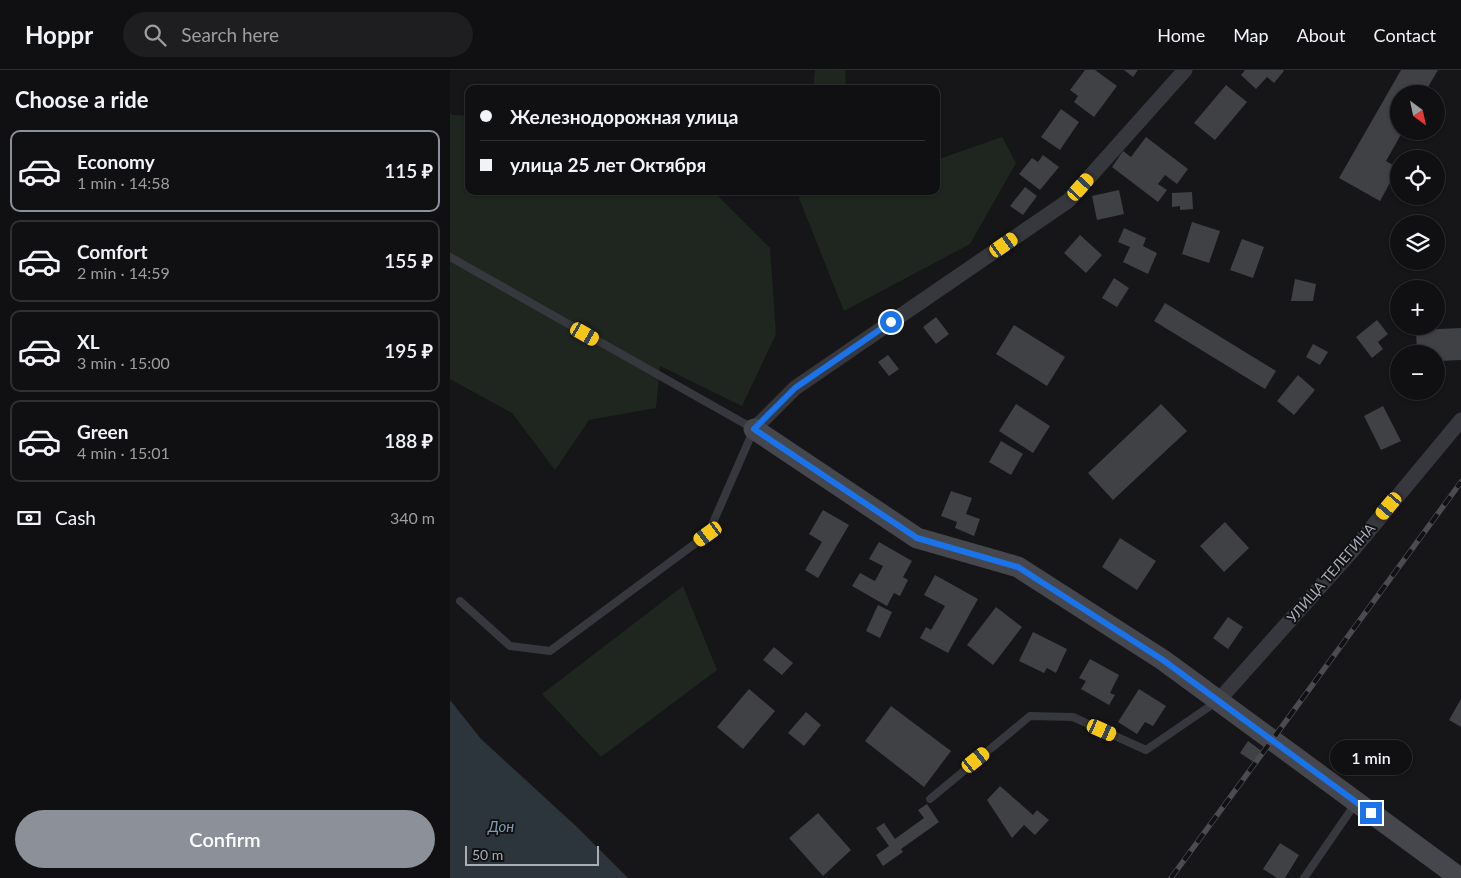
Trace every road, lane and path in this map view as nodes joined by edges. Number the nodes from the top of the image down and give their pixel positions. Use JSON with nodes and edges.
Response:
{"nodes":[{"id":1,"x":1184,"y":70,"type":"edge"},
{"id":2,"x":450,"y":257,"type":"edge"},
{"id":3,"x":1461,"y":420,"type":"edge"},
{"id":4,"x":754,"y":429,"type":"junction"},
{"id":5,"x":460,"y":601,"type":"dead end"},
{"id":6,"x":1218,"y":701,"type":"junction"},
{"id":7,"x":930,"y":800,"type":"dead end"},
{"id":8,"x":1356,"y":802,"type":"junction"},
{"id":9,"x":1304,"y":878,"type":"edge"},
{"id":10,"x":1460,"y":878,"type":"edge"}],
"edges":[{"from":1,"to":4,"type":"street"},
{"from":2,"to":4,"type":"lane"},
{"from":3,"to":6,"type":"street","name":"УЛИЦА ТЕЛЕГИНА"},
{"from":4,"to":5,"type":"lane"},
{"from":4,"to":6,"type":"street"},
{"from":6,"to":7,"type":"lane"},
{"from":6,"to":8,"type":"street"},
{"from":8,"to":9,"type":"lane"},
{"from":8,"to":10,"type":"street"}]}
